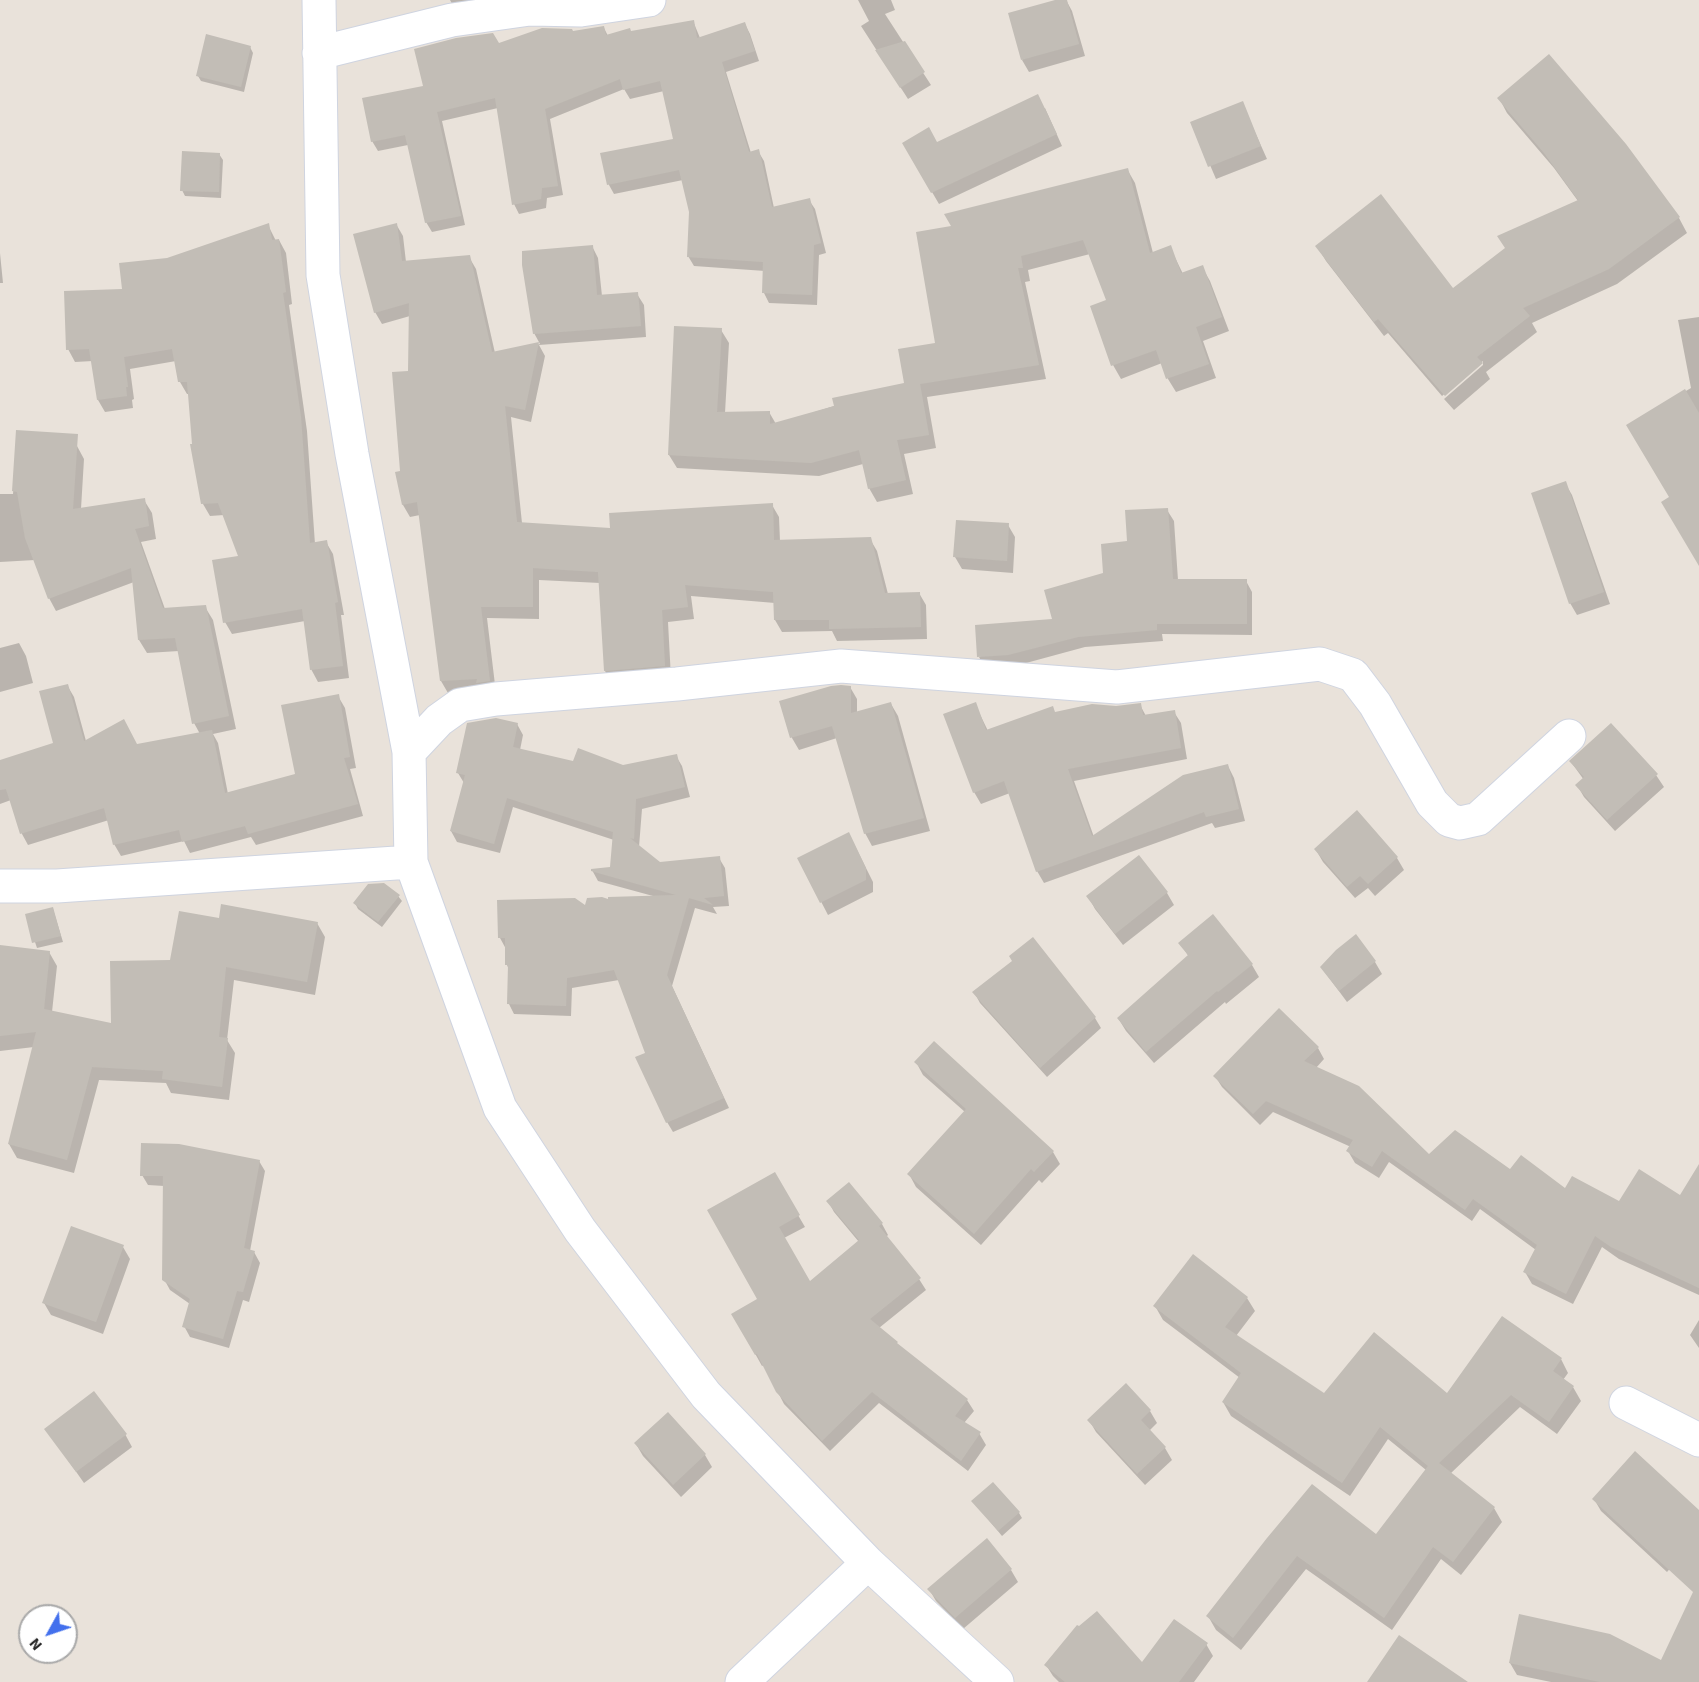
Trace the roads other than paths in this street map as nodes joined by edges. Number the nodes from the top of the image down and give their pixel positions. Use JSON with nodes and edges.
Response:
{"nodes":[{"id":1,"x":319,"y":0,"type":"edge"},
{"id":2,"x":649,"y":0,"type":"edge"},
{"id":3,"x":319,"y":53,"type":"junction"},
{"id":4,"x":1569,"y":736,"type":"dead end"},
{"id":5,"x":409,"y":752,"type":"junction"},
{"id":6,"x":411,"y":862,"type":"junction"},
{"id":7,"x":0,"y":886,"type":"edge"},
{"id":8,"x":1626,"y":1402,"type":"dead end"},
{"id":9,"x":1699,"y":1440,"type":"edge"},
{"id":10,"x":868,"y":1563,"type":"junction"},
{"id":11,"x":742,"y":1682,"type":"edge"},
{"id":12,"x":997,"y":1682,"type":"edge"}],
"edges":[{"from":1,"to":3,"type":"street"},
{"from":2,"to":3,"type":"street"},
{"from":3,"to":5,"type":"street"},
{"from":4,"to":5,"type":"street"},
{"from":5,"to":6,"type":"street"},
{"from":6,"to":7,"type":"street"},
{"from":6,"to":10,"type":"street"},
{"from":8,"to":9,"type":"street"},
{"from":10,"to":11,"type":"street"},
{"from":10,"to":12,"type":"street"}]}
